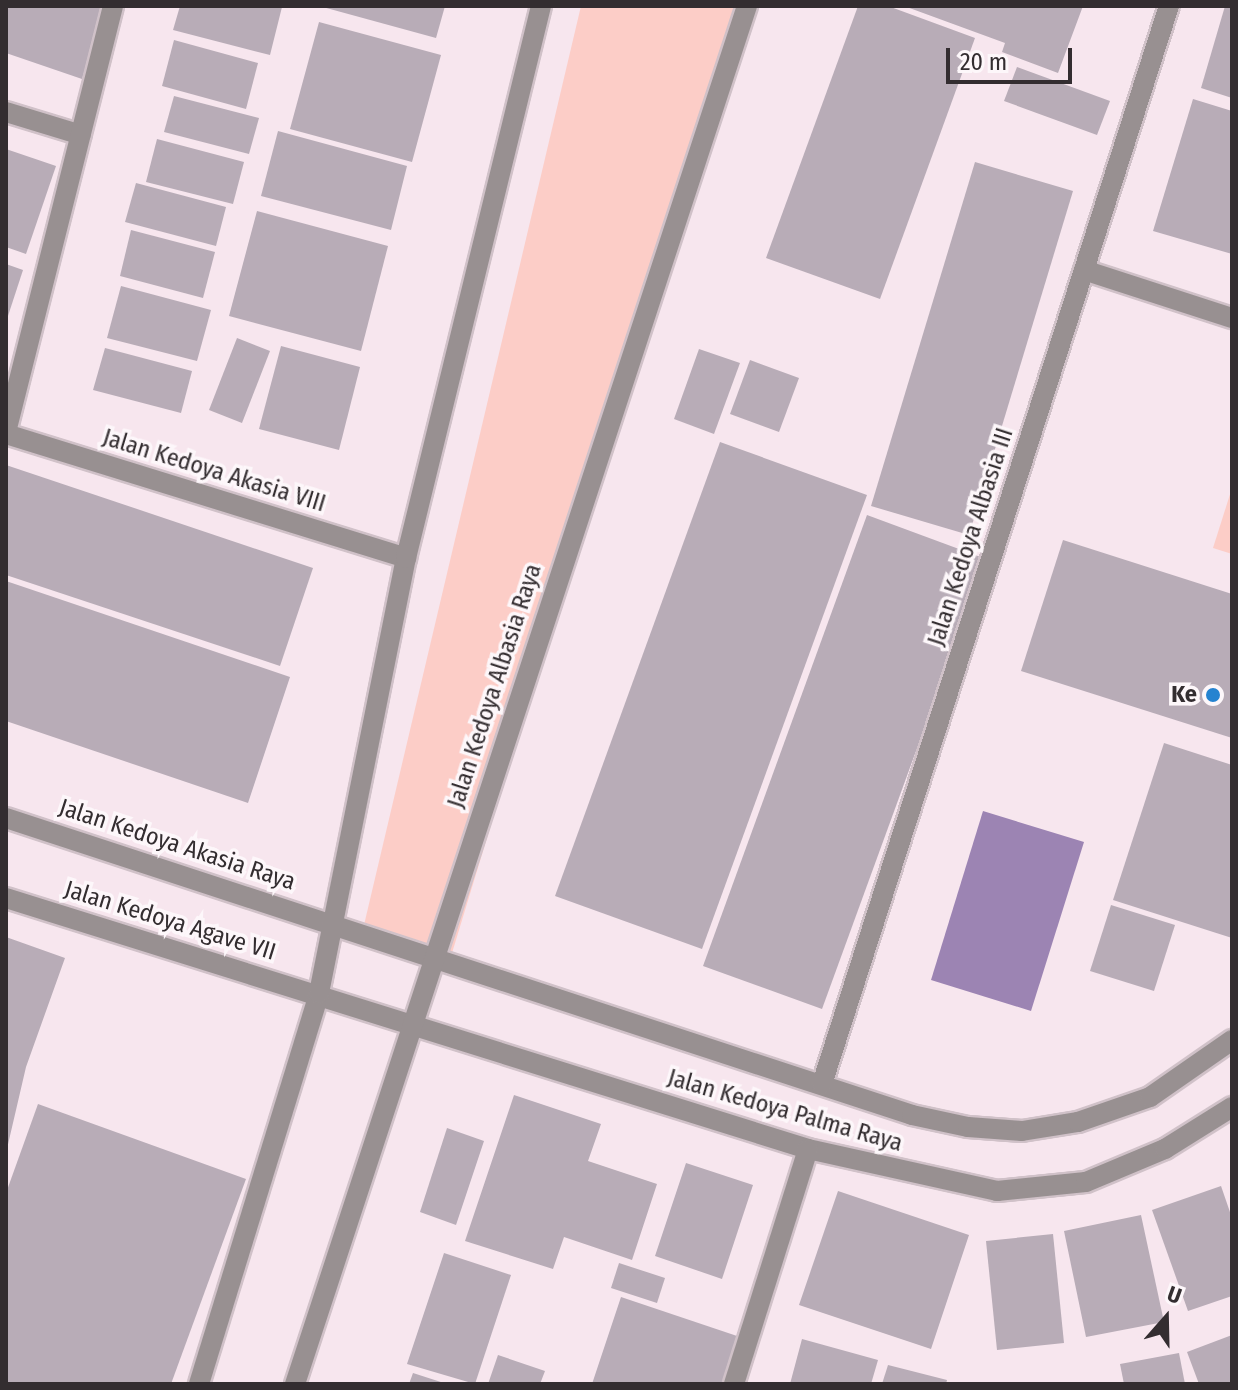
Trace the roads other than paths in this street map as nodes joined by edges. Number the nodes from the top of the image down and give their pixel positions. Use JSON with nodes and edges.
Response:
{"nodes":[{"id":1,"x":113,"y":6,"type":"edge"},
{"id":2,"x":541,"y":6,"type":"edge"},
{"id":3,"x":747,"y":6,"type":"edge"},
{"id":4,"x":1169,"y":6,"type":"edge"},
{"id":5,"x":6,"y":112,"type":"edge"},
{"id":6,"x":81,"y":135,"type":"junction"},
{"id":7,"x":1084,"y":270,"type":"junction"},
{"id":8,"x":1232,"y":318,"type":"edge"},
{"id":9,"x":6,"y":433,"type":"edge"},
{"id":10,"x":406,"y":558,"type":"junction"},
{"id":11,"x":6,"y":818,"type":"edge"},
{"id":12,"x":6,"y":898,"type":"edge"},
{"id":13,"x":333,"y":922,"type":"junction"},
{"id":14,"x":434,"y":953,"type":"junction"},
{"id":15,"x":319,"y":993,"type":"junction"},
{"id":16,"x":410,"y":1024,"type":"junction"},
{"id":17,"x":1232,"y":1040,"type":"edge"},
{"id":18,"x":822,"y":1084,"type":"junction"},
{"id":19,"x":1232,"y":1107,"type":"edge"},
{"id":20,"x":808,"y":1149,"type":"junction"},
{"id":21,"x":199,"y":1384,"type":"edge"},
{"id":22,"x":295,"y":1384,"type":"edge"},
{"id":23,"x":734,"y":1384,"type":"edge"}],
"edges":[{"from":1,"to":6,"type":"street"},
{"from":2,"to":10,"type":"street"},
{"from":3,"to":14,"type":"street","name":"Jalan Kedoya Albasia Raya"},
{"from":4,"to":7,"type":"street","name":"Jalan Kedoya Albasia III"},
{"from":5,"to":6,"type":"street"},
{"from":6,"to":9,"type":"street"},
{"from":7,"to":8,"type":"street"},
{"from":7,"to":18,"type":"street","name":"Jalan Kedoya Albasia III"},
{"from":9,"to":10,"type":"street","name":"Jalan Kedoya Akasia VIII"},
{"from":10,"to":13,"type":"street"},
{"from":11,"to":13,"type":"street","name":"Jalan Kedoya Akasia Raya"},
{"from":12,"to":15,"type":"street","name":"Jalan Kedoya Agave VII"},
{"from":13,"to":14,"type":"street","name":"Jalan Kedoya Palma Raya"},
{"from":13,"to":15,"type":"street"},
{"from":14,"to":16,"type":"street","name":"Jalan Kedoya Albasia Raya"},
{"from":14,"to":18,"type":"street","name":"Jalan Kedoya Palma Raya"},
{"from":15,"to":16,"type":"street","name":"Jalan Kedoya Palma Raya"},
{"from":15,"to":21,"type":"street"},
{"from":16,"to":20,"type":"street","name":"Jalan Kedoya Palma Raya"},
{"from":16,"to":22,"type":"street","name":"Jalan Kedoya Albasia Raya"},
{"from":17,"to":18,"type":"street","name":"Jalan Kedoya Palma Raya"},
{"from":19,"to":20,"type":"street","name":"Jalan Kedoya Palma Raya"},
{"from":20,"to":23,"type":"street"}]}
